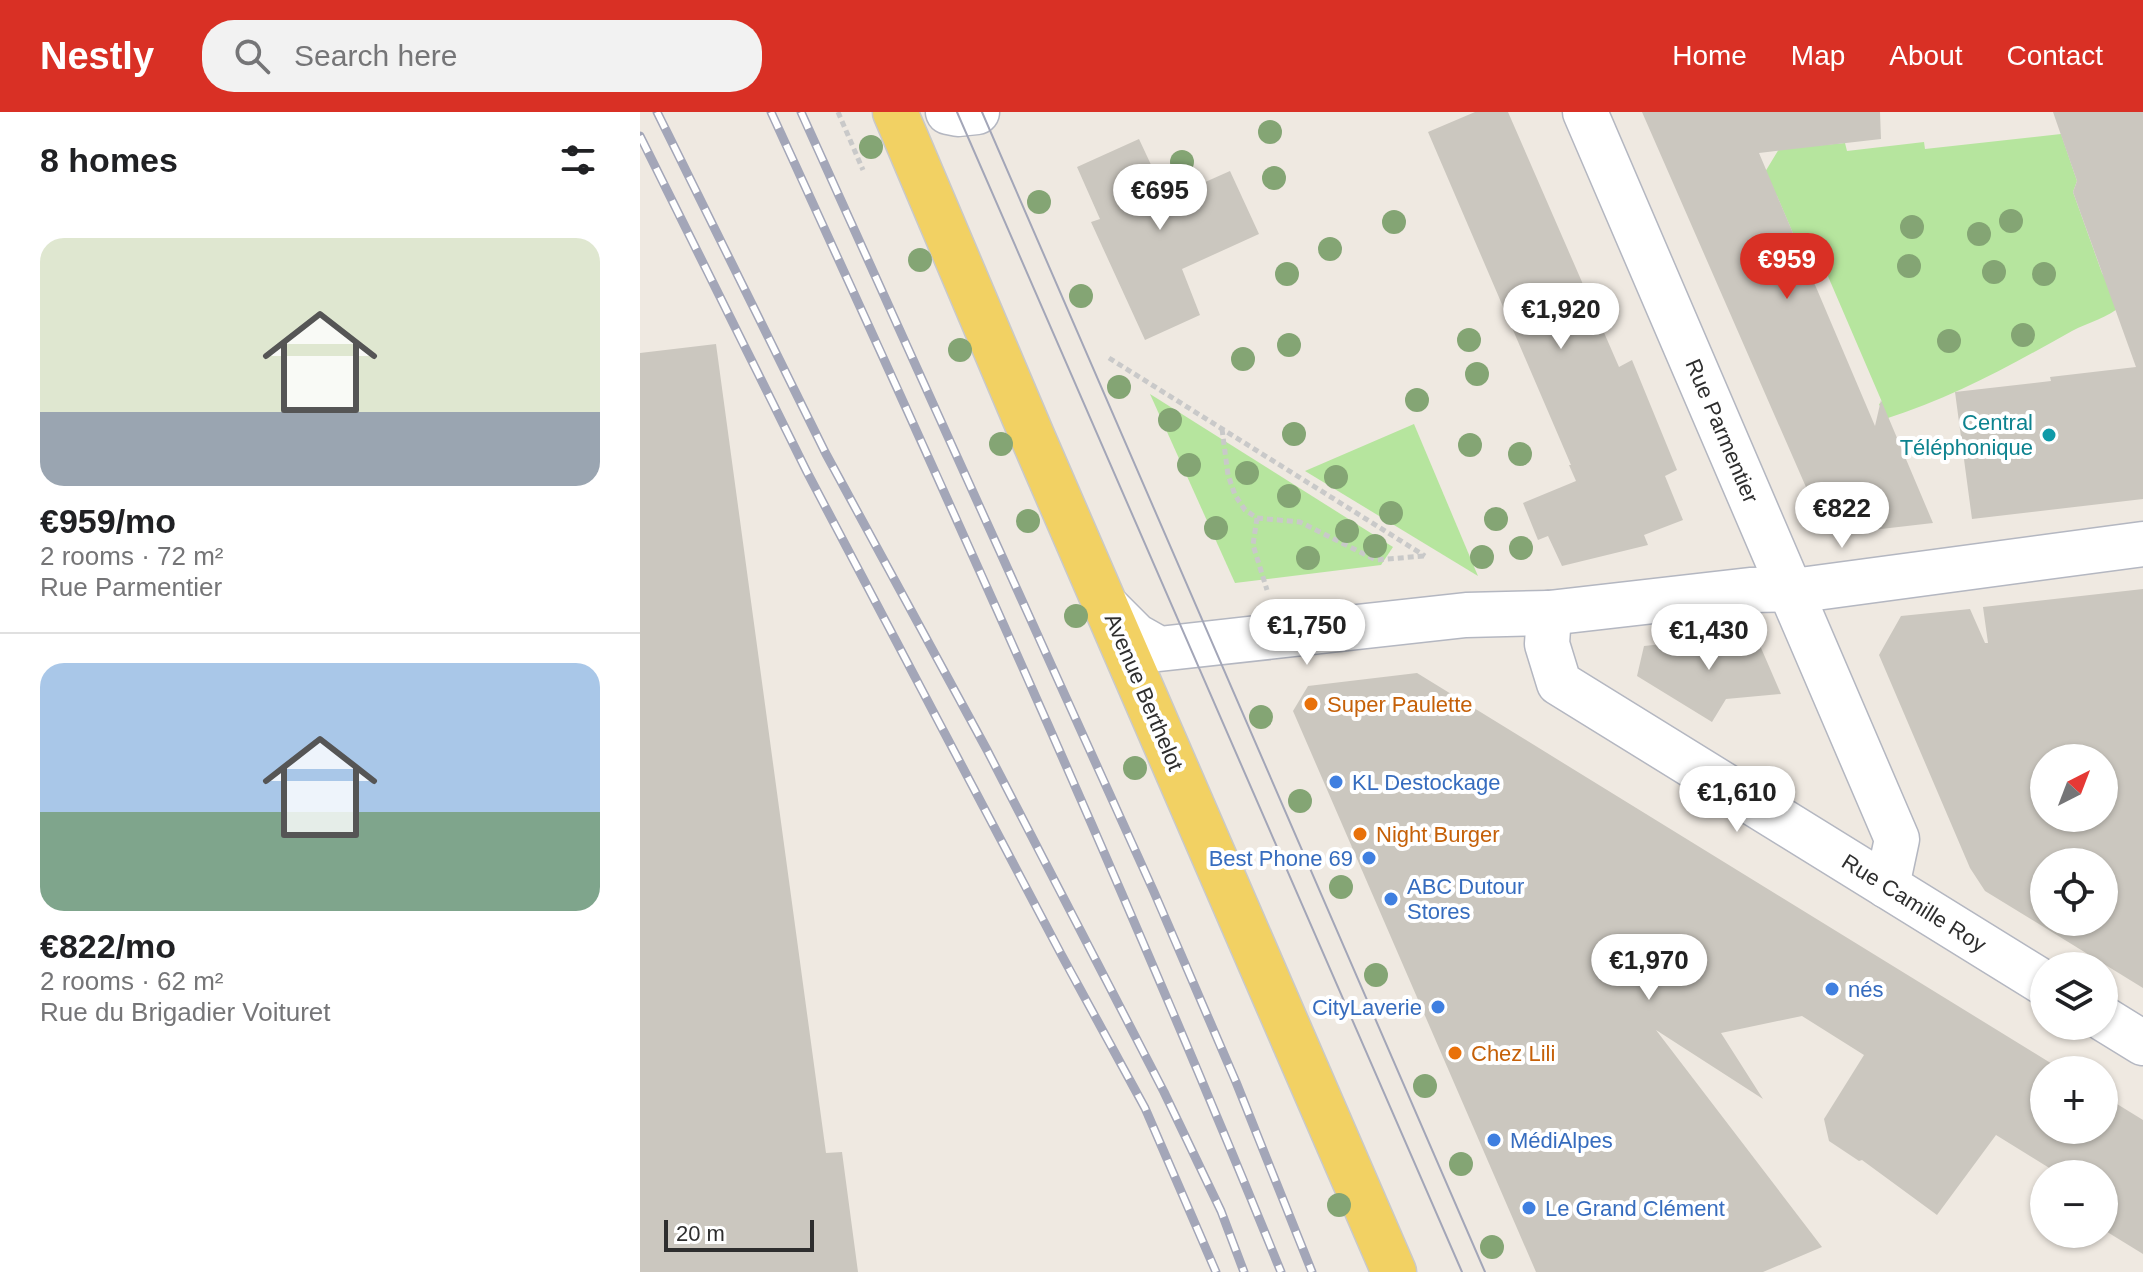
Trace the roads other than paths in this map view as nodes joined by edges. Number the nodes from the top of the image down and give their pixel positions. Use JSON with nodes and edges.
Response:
{"nodes":[{"id":1,"x":895,"y":112,"type":"edge"},
{"id":2,"x":948,"y":112,"type":"edge"},
{"id":3,"x":977,"y":112,"type":"edge"},
{"id":4,"x":1585,"y":112,"type":"edge"},
{"id":5,"x":2143,"y":544,"type":"edge"},
{"id":6,"x":1791,"y":589,"type":"junction"},
{"id":7,"x":1106,"y":606,"type":"junction"},
{"id":8,"x":1549,"y":613,"type":"junction"},
{"id":9,"x":1887,"y":886,"type":"junction"},
{"id":10,"x":2030,"y":974,"type":"edge"},
{"id":11,"x":2118,"y":1028,"type":"edge"},
{"id":12,"x":2143,"y":1043,"type":"edge"},
{"id":13,"x":1394,"y":1272,"type":"edge"}],
"edges":[{"from":1,"to":7,"type":"main road","name":"Avenue Berthelot"},
{"from":2,"to":3,"type":"street"},
{"from":4,"to":6,"type":"street","name":"Rue Parmentier"},
{"from":5,"to":6,"type":"street"},
{"from":6,"to":8,"type":"street"},
{"from":6,"to":9,"type":"street","name":"Rue Parmentier"},
{"from":7,"to":8,"type":"street"},
{"from":7,"to":13,"type":"main road","name":"Avenue Berthelot"},
{"from":8,"to":9,"type":"street","name":"Rue Camille Roy"},
{"from":9,"to":10,"type":"street","name":"Rue Camille Roy"},
{"from":11,"to":12,"type":"street"}]}
